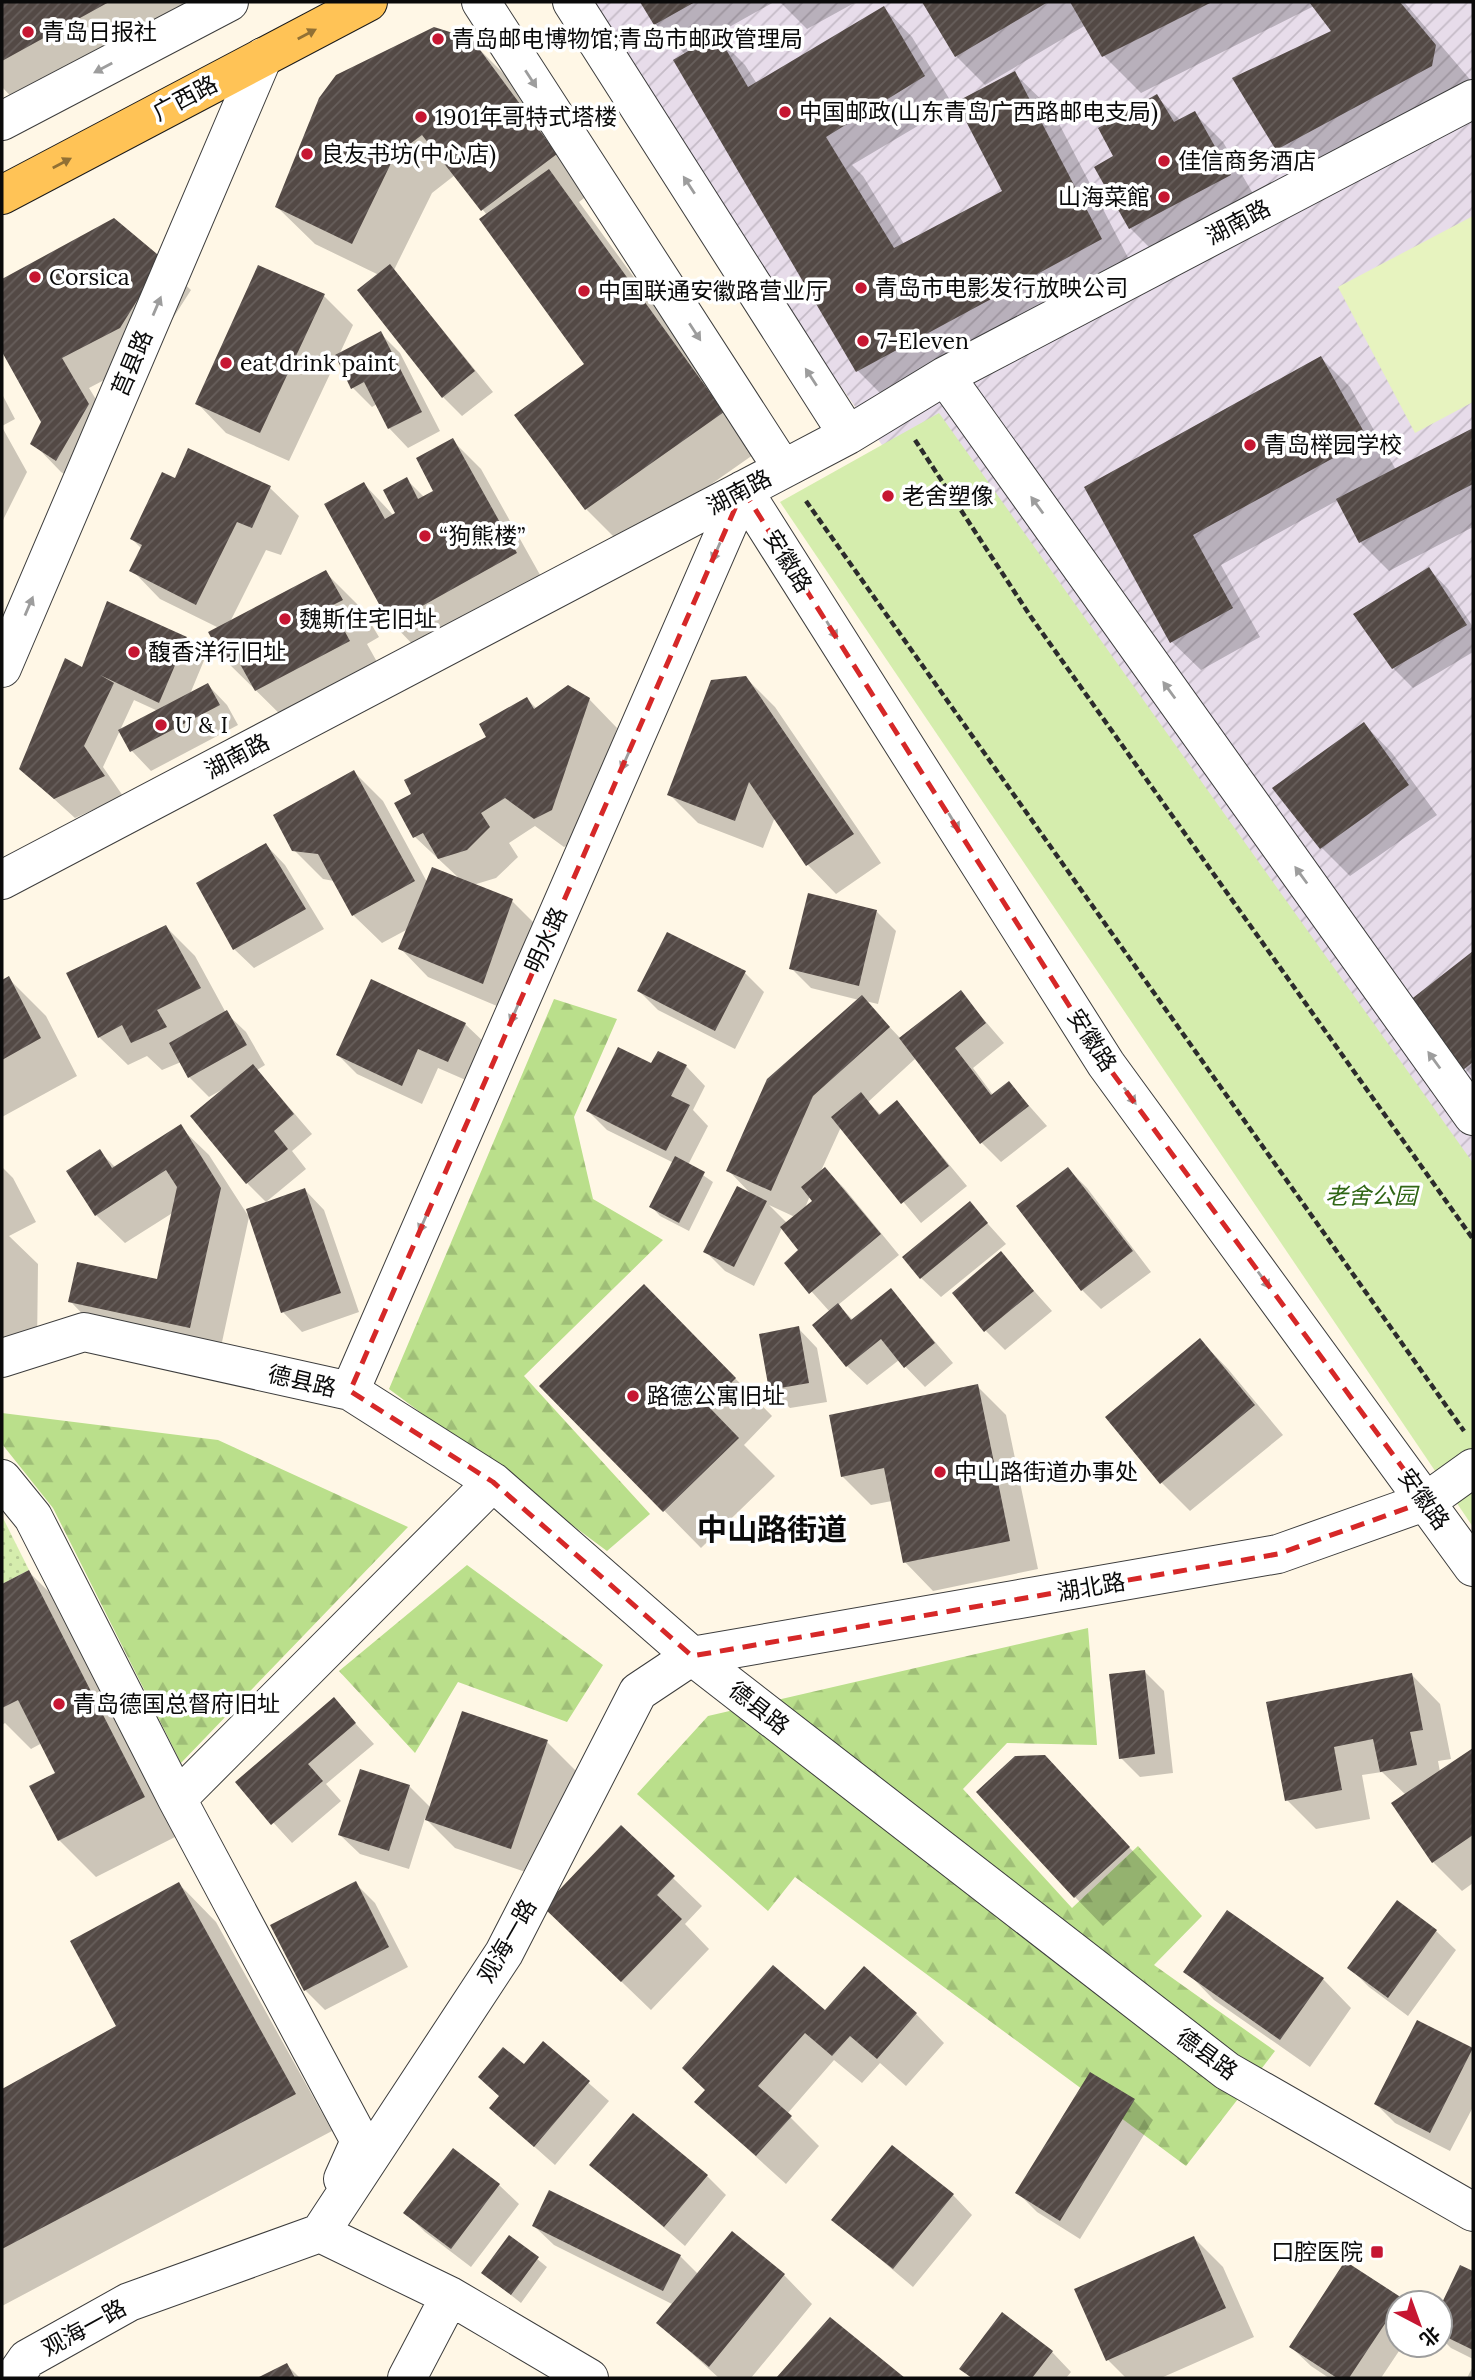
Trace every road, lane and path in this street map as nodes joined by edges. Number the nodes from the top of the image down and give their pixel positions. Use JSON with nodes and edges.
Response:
{"nodes":[{"id":1,"x":229,"y":2,"type":"edge"},
{"id":2,"x":368,"y":2,"type":"edge"},
{"id":3,"x":481,"y":2,"type":"edge"},
{"id":4,"x":572,"y":2,"type":"edge"},
{"id":5,"x":263,"y":57,"type":"junction"},
{"id":6,"x":1473,"y":99,"type":"edge"},
{"id":7,"x":2,"y":121,"type":"edge"},
{"id":8,"x":2,"y":195,"type":"edge"},
{"id":9,"x":945,"y":376,"type":"junction"},
{"id":10,"x":894,"y":407,"type":"junction"},
{"id":11,"x":848,"y":435,"type":"junction"},
{"id":12,"x":783,"y":469,"type":"junction"},
{"id":13,"x":743,"y":490,"type":"junction"},
{"id":14,"x":2,"y":668,"type":"edge"},
{"id":15,"x":2,"y":880,"type":"edge"},
{"id":16,"x":1473,"y":1116,"type":"edge"},
{"id":17,"x":1473,"y":1239,"type":"edge"},
{"id":18,"x":2,"y":1358,"type":"edge"},
{"id":19,"x":350,"y":1391,"type":"junction"},
{"id":20,"x":1469,"y":1450,"type":"edge"},
{"id":21,"x":2,"y":1479,"type":"edge"},
{"id":22,"x":493,"y":1482,"type":"junction"},
{"id":23,"x":1427,"y":1501,"type":"junction"},
{"id":24,"x":1473,"y":1567,"type":"edge"},
{"id":25,"x":692,"y":1656,"type":"junction"},
{"id":26,"x":177,"y":1798,"type":"junction"},
{"id":27,"x":1473,"y":2212,"type":"edge"},
{"id":28,"x":320,"y":2233,"type":"junction"},
{"id":29,"x":450,"y":2295,"type":"junction"},
{"id":30,"x":14,"y":2378,"type":"edge"},
{"id":31,"x":407,"y":2378,"type":"edge"},
{"id":32,"x":589,"y":2378,"type":"edge"}],
"edges":[{"from":1,"to":7,"type":"street","one_way":true},
{"from":5,"to":2,"type":"main road","name":"广西路","one_way":true},
{"from":3,"to":12,"type":"street","one_way":true},
{"from":11,"to":4,"type":"street","one_way":true},
{"from":8,"to":5,"type":"main road","name":"广西路","one_way":true},
{"from":14,"to":5,"type":"street","name":"莒县路","one_way":true},
{"from":6,"to":9,"type":"street","name":"湖南路"},
{"from":9,"to":10,"type":"street","name":"湖南路"},
{"from":16,"to":9,"type":"street","one_way":true},
{"from":10,"to":11,"type":"street","name":"湖南路"},
{"from":10,"to":17,"type":"path"},
{"from":11,"to":12,"type":"street","name":"湖南路"},
{"from":12,"to":13,"type":"street","name":"湖南路"},
{"from":12,"to":20,"type":"path"},
{"from":13,"to":15,"type":"street","name":"湖南路"},
{"from":13,"to":19,"type":"street","name":"明水路","one_way":true},
{"from":13,"to":23,"type":"street","name":"安徽路","one_way":true},
{"from":18,"to":19,"type":"street","name":"德县路"},
{"from":19,"to":22,"type":"street","name":"德县路"},
{"from":20,"to":23,"type":"street","name":"湖北路"},
{"from":21,"to":26,"type":"street"},
{"from":22,"to":25,"type":"street","name":"德县路"},
{"from":22,"to":26,"type":"street"},
{"from":23,"to":24,"type":"street","name":"安徽路"},
{"from":23,"to":25,"type":"street","name":"湖北路"},
{"from":25,"to":27,"type":"street","name":"德县路"},
{"from":25,"to":28,"type":"street","name":"观海一路"},
{"from":26,"to":28,"type":"street"},
{"from":28,"to":29,"type":"street"},
{"from":28,"to":30,"type":"street","name":"观海一路"},
{"from":29,"to":31,"type":"street"},
{"from":29,"to":32,"type":"street"}]}
